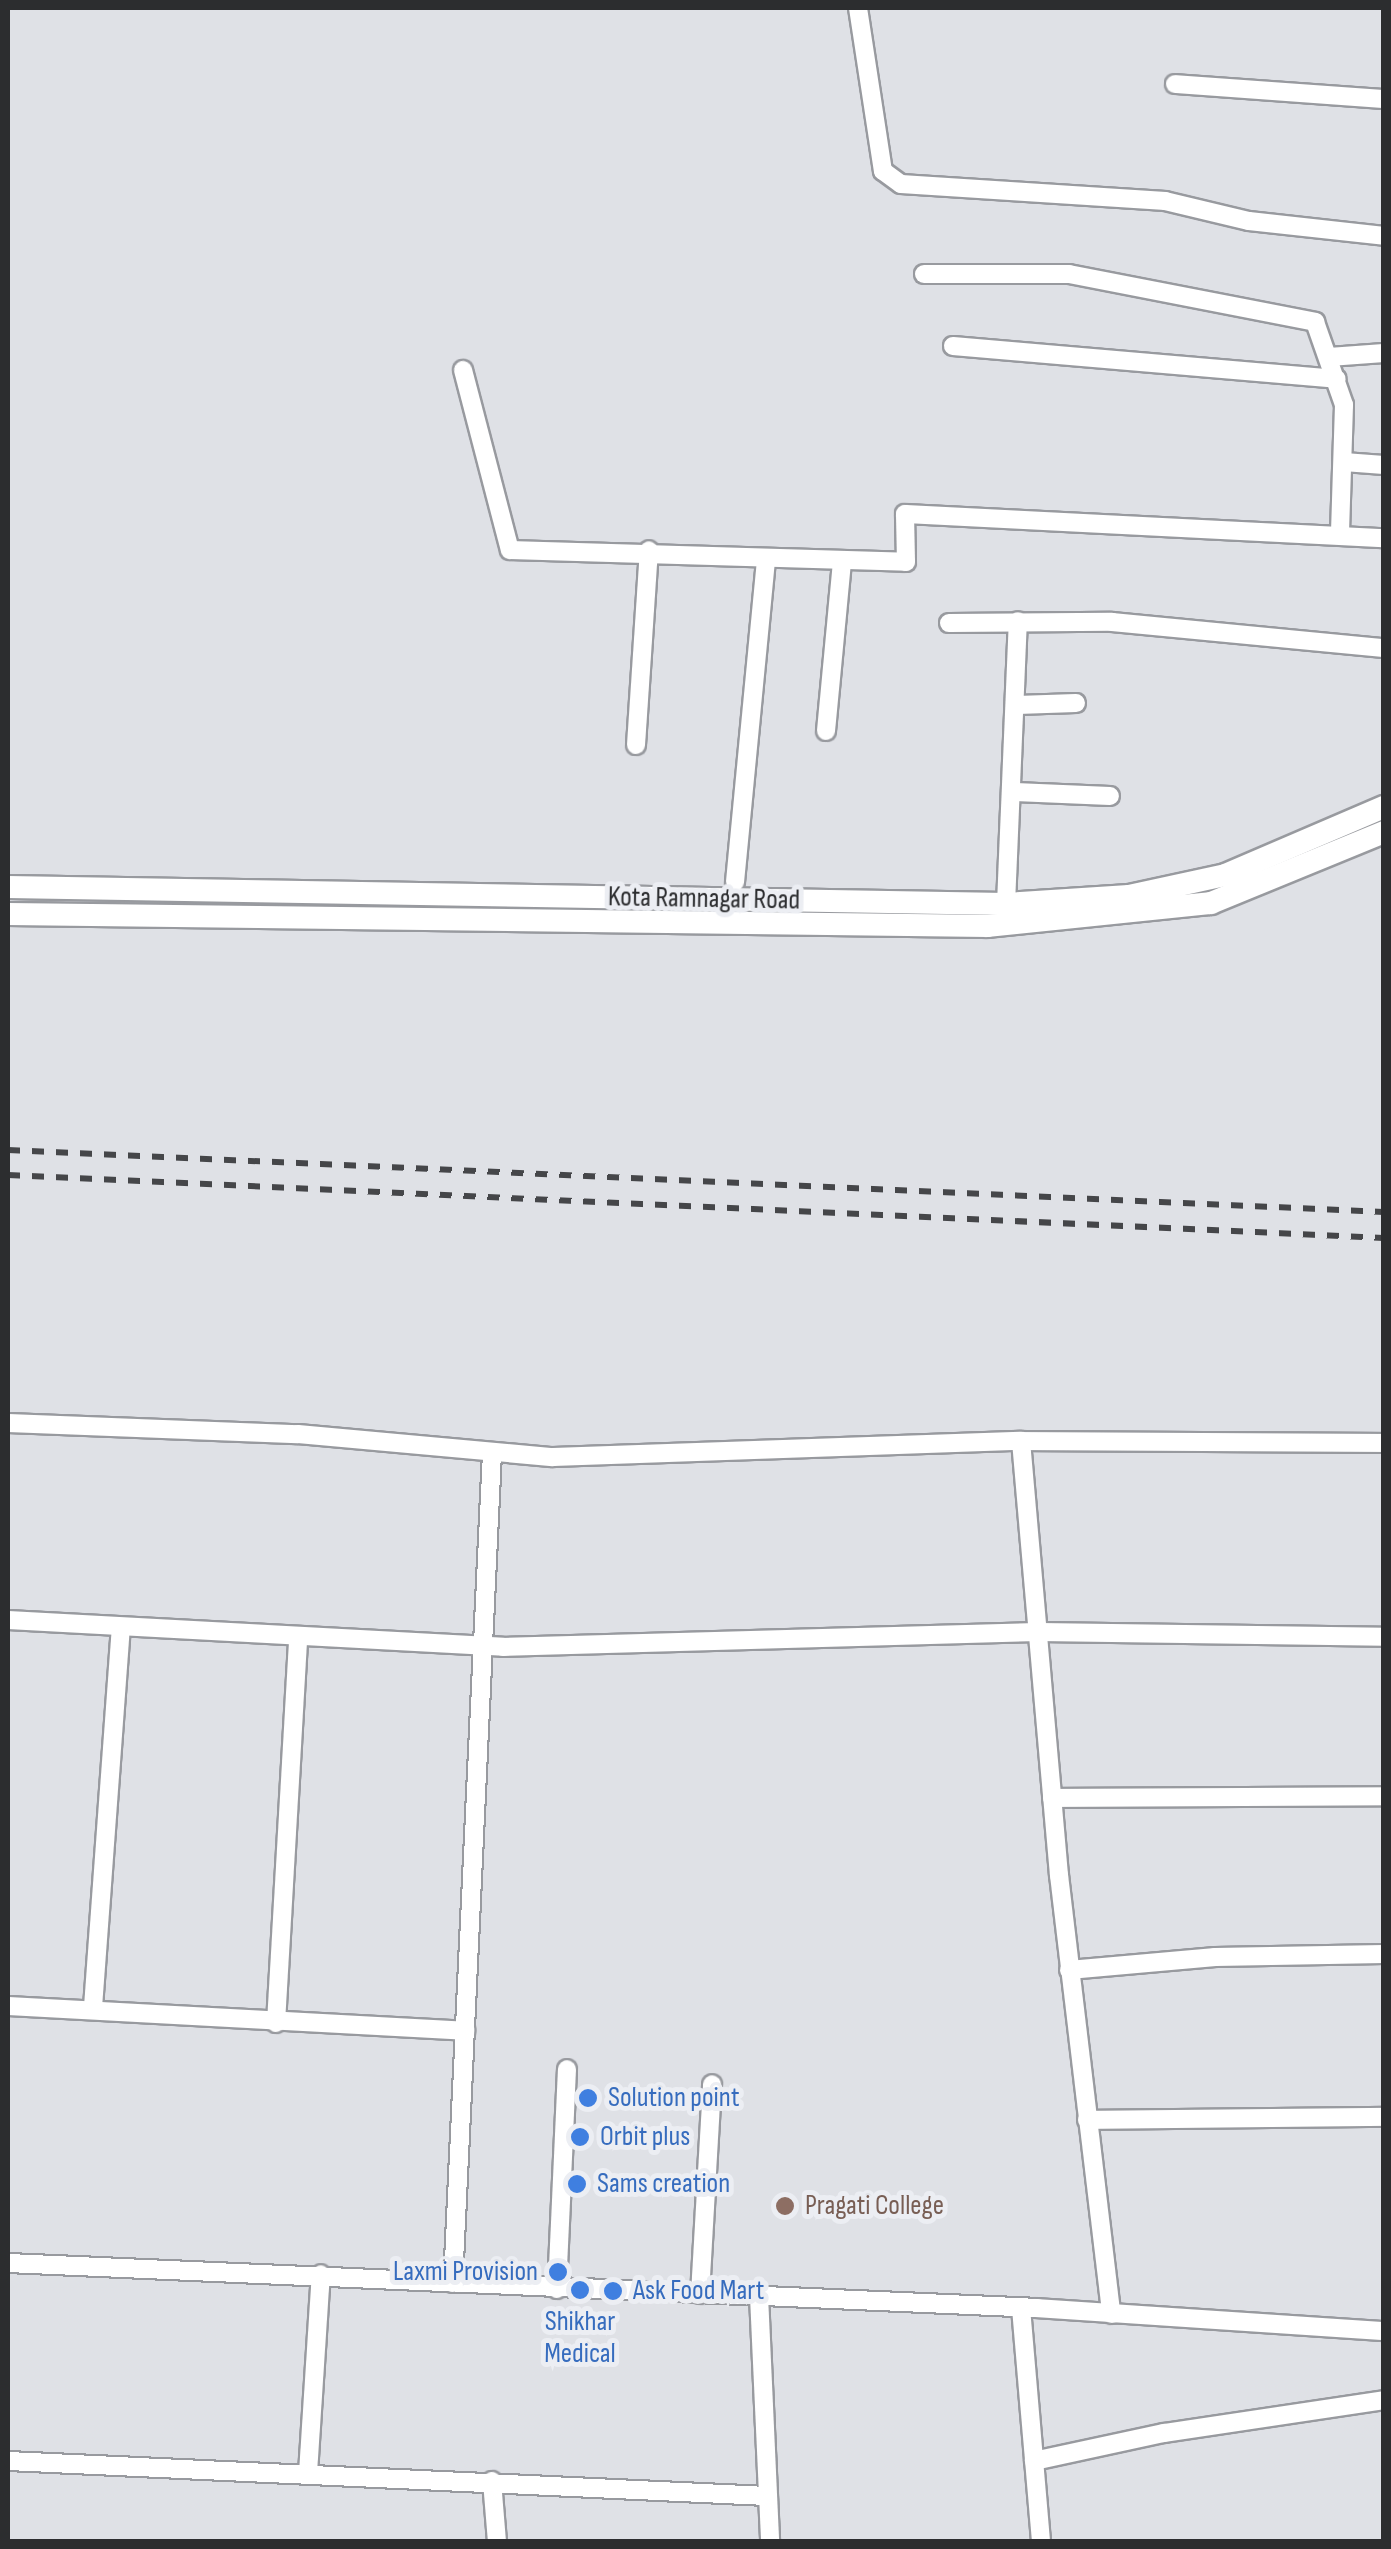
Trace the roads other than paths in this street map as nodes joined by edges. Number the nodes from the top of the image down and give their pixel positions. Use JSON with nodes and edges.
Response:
{"nodes":[{"id":1,"x":858,"y":8,"type":"edge"},
{"id":2,"x":1175,"y":84,"type":"dead end"},
{"id":3,"x":1384,"y":99,"type":"edge"},
{"id":4,"x":1384,"y":236,"type":"edge"},
{"id":5,"x":924,"y":274,"type":"dead end"},
{"id":6,"x":952,"y":346,"type":"dead end"},
{"id":7,"x":1384,"y":353,"type":"edge"},
{"id":8,"x":1328,"y":357,"type":"junction"},
{"id":9,"x":463,"y":370,"type":"dead end"},
{"id":10,"x":1338,"y":379,"type":"junction"},
{"id":11,"x":1344,"y":462,"type":"junction"},
{"id":12,"x":1384,"y":465,"type":"edge"},
{"id":13,"x":1340,"y":536,"type":"junction"},
{"id":14,"x":1384,"y":538,"type":"edge"},
{"id":15,"x":649,"y":550,"type":"junction"},
{"id":16,"x":766,"y":560,"type":"junction"},
{"id":17,"x":842,"y":561,"type":"junction"},
{"id":18,"x":1018,"y":621,"type":"junction"},
{"id":19,"x":949,"y":623,"type":"dead end"},
{"id":20,"x":1384,"y":648,"type":"edge"},
{"id":21,"x":1076,"y":704,"type":"dead end"},
{"id":22,"x":1018,"y":705,"type":"junction"},
{"id":23,"x":826,"y":732,"type":"dead end"},
{"id":24,"x":636,"y":746,"type":"dead end"},
{"id":25,"x":1015,"y":792,"type":"junction"},
{"id":26,"x":1110,"y":796,"type":"dead end"},
{"id":27,"x":1384,"y":807,"type":"edge"},
{"id":28,"x":1384,"y":832,"type":"edge"},
{"id":29,"x":734,"y":882,"type":"dead end"},
{"id":30,"x":8,"y":887,"type":"edge"},
{"id":31,"x":1006,"y":904,"type":"junction"},
{"id":32,"x":8,"y":914,"type":"edge"},
{"id":33,"x":8,"y":1423,"type":"edge"},
{"id":34,"x":1022,"y":1441,"type":"junction"},
{"id":35,"x":1384,"y":1443,"type":"edge"},
{"id":36,"x":492,"y":1452,"type":"junction"},
{"id":37,"x":8,"y":1620,"type":"edge"},
{"id":38,"x":121,"y":1627,"type":"junction"},
{"id":39,"x":1039,"y":1632,"type":"junction"},
{"id":40,"x":1384,"y":1637,"type":"edge"},
{"id":41,"x":298,"y":1638,"type":"junction"},
{"id":42,"x":487,"y":1646,"type":"junction"},
{"id":43,"x":1384,"y":1796,"type":"edge"},
{"id":44,"x":1052,"y":1798,"type":"junction"},
{"id":45,"x":1384,"y":1954,"type":"edge"},
{"id":46,"x":1069,"y":1970,"type":"junction"},
{"id":47,"x":8,"y":2006,"type":"edge"},
{"id":48,"x":93,"y":2006,"type":"junction"},
{"id":49,"x":276,"y":2023,"type":"junction"},
{"id":50,"x":465,"y":2031,"type":"junction"},
{"id":51,"x":567,"y":2069,"type":"dead end"},
{"id":52,"x":712,"y":2084,"type":"dead end"},
{"id":53,"x":1384,"y":2118,"type":"edge"},
{"id":54,"x":1088,"y":2120,"type":"junction"},
{"id":55,"x":8,"y":2263,"type":"edge"},
{"id":56,"x":321,"y":2274,"type":"junction"},
{"id":57,"x":452,"y":2283,"type":"junction"},
{"id":58,"x":558,"y":2289,"type":"junction"},
{"id":59,"x":700,"y":2294,"type":"junction"},
{"id":60,"x":759,"y":2296,"type":"junction"},
{"id":61,"x":1021,"y":2308,"type":"junction"},
{"id":62,"x":1111,"y":2314,"type":"junction"},
{"id":63,"x":1384,"y":2331,"type":"edge"},
{"id":64,"x":1384,"y":2400,"type":"edge"},
{"id":65,"x":8,"y":2461,"type":"edge"},
{"id":66,"x":1034,"y":2461,"type":"junction"},
{"id":67,"x":308,"y":2473,"type":"junction"},
{"id":68,"x":492,"y":2482,"type":"junction"},
{"id":69,"x":766,"y":2496,"type":"junction"},
{"id":70,"x":496,"y":2542,"type":"edge"},
{"id":71,"x":770,"y":2542,"type":"edge"},
{"id":72,"x":1041,"y":2542,"type":"edge"}],
"edges":[{"from":1,"to":4,"type":"street"},
{"from":2,"to":3,"type":"street"},
{"from":5,"to":8,"type":"street"},
{"from":6,"to":10,"type":"street"},
{"from":7,"to":8,"type":"street"},
{"from":8,"to":10,"type":"street"},
{"from":9,"to":15,"type":"street"},
{"from":10,"to":11,"type":"street"},
{"from":11,"to":12,"type":"street"},
{"from":11,"to":13,"type":"street"},
{"from":13,"to":14,"type":"street"},
{"from":13,"to":17,"type":"street"},
{"from":15,"to":16,"type":"street"},
{"from":15,"to":24,"type":"street"},
{"from":16,"to":17,"type":"street"},
{"from":16,"to":29,"type":"street"},
{"from":17,"to":23,"type":"street"},
{"from":18,"to":19,"type":"street"},
{"from":18,"to":20,"type":"street"},
{"from":18,"to":22,"type":"street"},
{"from":21,"to":22,"type":"street"},
{"from":22,"to":25,"type":"street"},
{"from":25,"to":26,"type":"street"},
{"from":25,"to":31,"type":"street"},
{"from":27,"to":31,"type":"street","name":"Kota Ramnagar Road"},
{"from":28,"to":32,"type":"street"},
{"from":30,"to":31,"type":"street","name":"Kota Ramnagar Road"},
{"from":33,"to":36,"type":"street"},
{"from":34,"to":35,"type":"street"},
{"from":34,"to":36,"type":"street"},
{"from":34,"to":39,"type":"street"},
{"from":36,"to":42,"type":"street"},
{"from":37,"to":38,"type":"street"},
{"from":38,"to":41,"type":"street"},
{"from":38,"to":48,"type":"street"},
{"from":39,"to":40,"type":"street"},
{"from":39,"to":42,"type":"street"},
{"from":39,"to":44,"type":"street"},
{"from":41,"to":42,"type":"street"},
{"from":41,"to":49,"type":"street"},
{"from":42,"to":50,"type":"street"},
{"from":43,"to":44,"type":"street"},
{"from":44,"to":46,"type":"street"},
{"from":45,"to":46,"type":"street"},
{"from":46,"to":54,"type":"street"},
{"from":47,"to":48,"type":"street"},
{"from":48,"to":49,"type":"street"},
{"from":49,"to":50,"type":"street"},
{"from":50,"to":57,"type":"street"},
{"from":51,"to":58,"type":"street"},
{"from":52,"to":59,"type":"street"},
{"from":53,"to":54,"type":"street"},
{"from":54,"to":62,"type":"street"},
{"from":55,"to":56,"type":"street"},
{"from":56,"to":57,"type":"street"},
{"from":56,"to":67,"type":"street"},
{"from":57,"to":58,"type":"street"},
{"from":58,"to":59,"type":"street"},
{"from":59,"to":60,"type":"street"},
{"from":60,"to":61,"type":"street"},
{"from":60,"to":69,"type":"street"},
{"from":61,"to":62,"type":"street"},
{"from":61,"to":66,"type":"street"},
{"from":62,"to":63,"type":"street"},
{"from":64,"to":66,"type":"street"},
{"from":65,"to":67,"type":"street"},
{"from":66,"to":72,"type":"street"},
{"from":67,"to":68,"type":"street"},
{"from":68,"to":69,"type":"street"},
{"from":68,"to":70,"type":"street"},
{"from":69,"to":71,"type":"street"}]}
